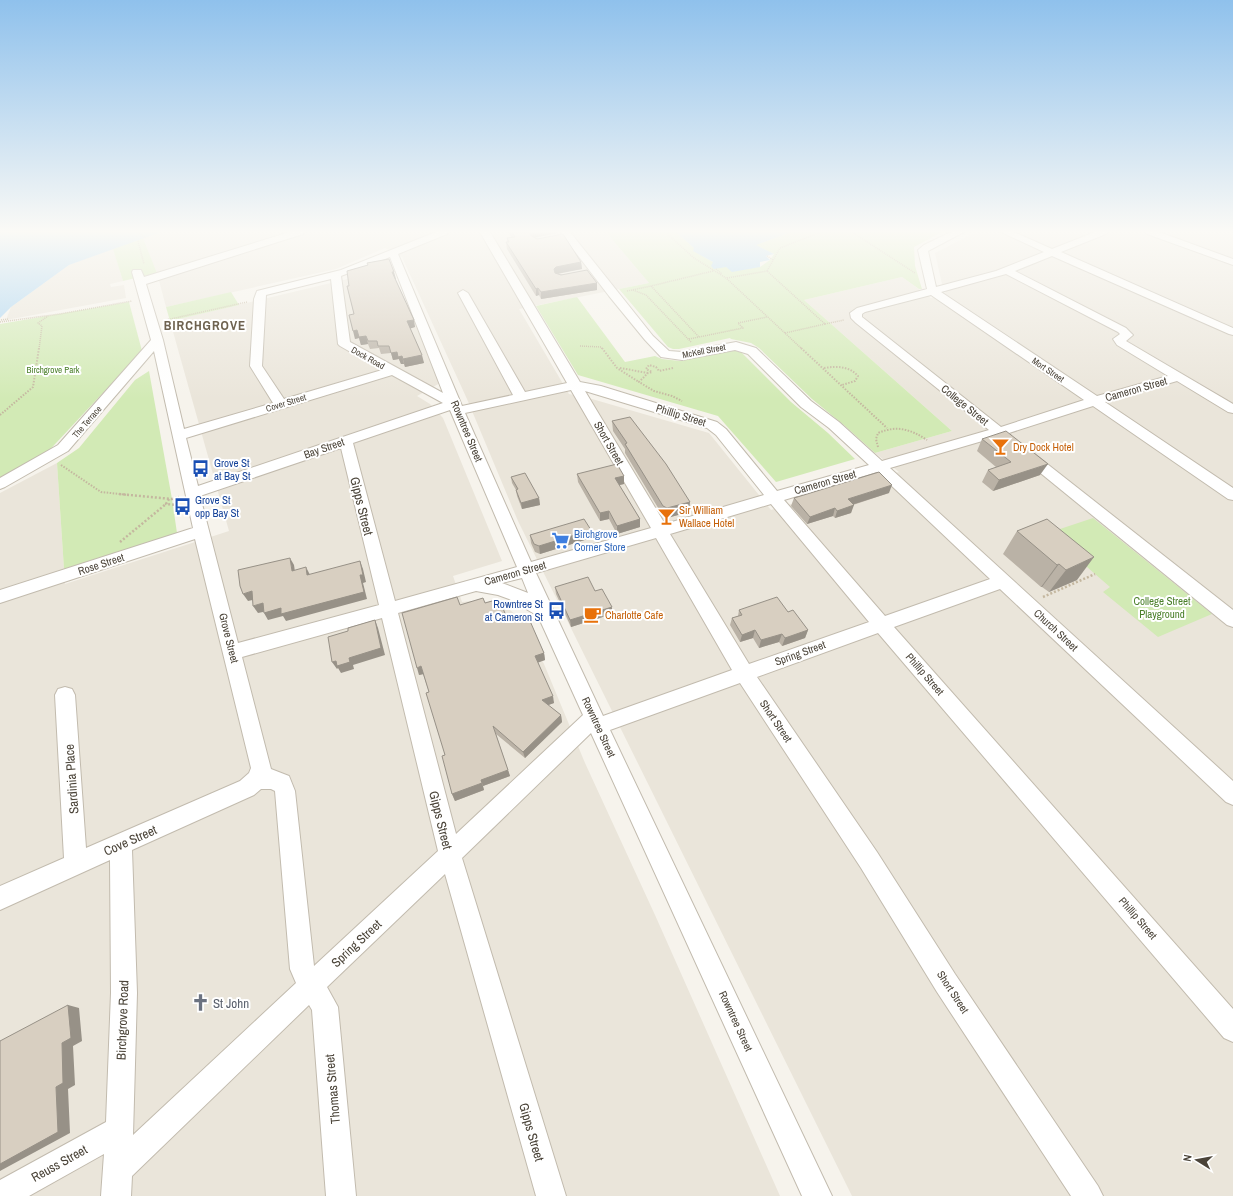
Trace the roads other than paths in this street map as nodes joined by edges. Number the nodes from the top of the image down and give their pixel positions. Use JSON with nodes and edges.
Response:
{"nodes":[{"id":1,"x":143,"y":288,"type":"edge"},
{"id":2,"x":290,"y":288,"type":"edge"},
{"id":3,"x":337,"y":288,"type":"edge"},
{"id":4,"x":407,"y":288,"type":"edge"},
{"id":5,"x":518,"y":288,"type":"edge"},
{"id":6,"x":608,"y":288,"type":"edge"},
{"id":7,"x":931,"y":288,"type":"edge"},
{"id":8,"x":944,"y":288,"type":"edge"},
{"id":9,"x":1040,"y":288,"type":"edge"},
{"id":10,"x":1133,"y":288,"type":"edge"},
{"id":11,"x":933,"y":291,"type":"junction"},
{"id":12,"x":463,"y":293,"type":"dead end"},
{"id":13,"x":1233,"y":332,"type":"edge"},
{"id":14,"x":157,"y":340,"type":"junction"},
{"id":15,"x":392,"y":371,"type":"junction"},
{"id":16,"x":1178,"y":377,"type":"junction"},
{"id":17,"x":447,"y":385,"type":"junction"},
{"id":18,"x":575,"y":385,"type":"junction"},
{"id":19,"x":428,"y":389,"type":"junction"},
{"id":20,"x":521,"y":397,"type":"junction"},
{"id":21,"x":1094,"y":401,"type":"junction"},
{"id":22,"x":281,"y":405,"type":"junction"},
{"id":23,"x":456,"y":408,"type":"junction"},
{"id":24,"x":1233,"y":409,"type":"edge"},
{"id":25,"x":998,"y":432,"type":"junction"},
{"id":26,"x":180,"y":435,"type":"junction"},
{"id":27,"x":346,"y":441,"type":"junction"},
{"id":28,"x":886,"y":464,"type":"junction"},
{"id":29,"x":0,"y":484,"type":"edge"},
{"id":30,"x":194,"y":493,"type":"junction"},
{"id":31,"x":1233,"y":495,"type":"edge"},
{"id":32,"x":773,"y":498,"type":"junction"},
{"id":33,"x":202,"y":531,"type":"junction"},
{"id":34,"x":661,"y":531,"type":"junction"},
{"id":35,"x":527,"y":570,"type":"junction"},
{"id":36,"x":1002,"y":581,"type":"junction"},
{"id":37,"x":472,"y":586,"type":"junction"},
{"id":38,"x":0,"y":597,"type":"edge"},
{"id":39,"x":388,"y":609,"type":"junction"},
{"id":40,"x":545,"y":612,"type":"junction"},
{"id":41,"x":1233,"y":620,"type":"edge"},
{"id":42,"x":881,"y":624,"type":"junction"},
{"id":43,"x":232,"y":652,"type":"junction"},
{"id":44,"x":744,"y":673,"type":"junction"},
{"id":45,"x":65,"y":695,"type":"dead end"},
{"id":46,"x":596,"y":722,"type":"junction"},
{"id":47,"x":257,"y":779,"type":"junction"},
{"id":48,"x":1233,"y":795,"type":"edge"},
{"id":49,"x":121,"y":844,"type":"junction"},
{"id":50,"x":450,"y":854,"type":"junction"},
{"id":51,"x":76,"y":864,"type":"junction"},
{"id":52,"x":0,"y":898,"type":"edge"},
{"id":53,"x":312,"y":985,"type":"junction"},
{"id":54,"x":1233,"y":1029,"type":"edge"},
{"id":55,"x":118,"y":1130,"type":"junction"},
{"id":56,"x":118,"y":1169,"type":"junction"},
{"id":57,"x":0,"y":1196,"type":"edge"},
{"id":58,"x":116,"y":1196,"type":"edge"},
{"id":59,"x":341,"y":1196,"type":"edge"},
{"id":60,"x":551,"y":1196,"type":"edge"},
{"id":61,"x":818,"y":1196,"type":"edge"},
{"id":62,"x":1088,"y":1196,"type":"edge"}],
"edges":[{"from":1,"to":14,"type":"street","name":"Grove Street"},
{"from":2,"to":22,"type":"street"},
{"from":3,"to":15,"type":"street","name":"Dock Road"},
{"from":4,"to":17,"type":"street","name":"Rowntree Street"},
{"from":5,"to":18,"type":"street","name":"Short Street"},
{"from":6,"to":28,"type":"street","name":"McKell Street"},
{"from":7,"to":11,"type":"street"},
{"from":8,"to":11,"type":"street"},
{"from":9,"to":16,"type":"street"},
{"from":10,"to":13,"type":"street"},
{"from":11,"to":21,"type":"street","name":"Mort Street"},
{"from":11,"to":25,"type":"street","name":"College Street"},
{"from":12,"to":20,"type":"street"},
{"from":14,"to":26,"type":"street","name":"Grove Street"},
{"from":14,"to":29,"type":"street","name":"The Terrace"},
{"from":15,"to":19,"type":"street","name":"Dock Road"},
{"from":15,"to":22,"type":"street","name":"Cover Street"},
{"from":16,"to":21,"type":"street","name":"Cameron Street"},
{"from":16,"to":24,"type":"street"},
{"from":17,"to":19,"type":"street"},
{"from":17,"to":23,"type":"street","name":"Rowntree Street"},
{"from":18,"to":20,"type":"street","name":"Bay Street"},
{"from":18,"to":32,"type":"street","name":"Phillip Street"},
{"from":18,"to":34,"type":"street","name":"Short Street"},
{"from":19,"to":23,"type":"street","name":"Dock Road"},
{"from":20,"to":23,"type":"street","name":"Bay Street"},
{"from":21,"to":25,"type":"street","name":"Cameron Street"},
{"from":21,"to":31,"type":"street","name":"Mort Street"},
{"from":22,"to":26,"type":"street","name":"Cover Street"},
{"from":23,"to":27,"type":"street","name":"Bay Street"},
{"from":23,"to":35,"type":"street","name":"Rowntree Street"},
{"from":25,"to":28,"type":"street","name":"Cameron Street"},
{"from":25,"to":41,"type":"street","name":"College Street"},
{"from":26,"to":30,"type":"street","name":"Grove Street"},
{"from":27,"to":30,"type":"street","name":"Bay Street"},
{"from":27,"to":39,"type":"street","name":"Gipps Street"},
{"from":28,"to":32,"type":"street","name":"Cameron Street"},
{"from":28,"to":36,"type":"street","name":"Church Street"},
{"from":30,"to":33,"type":"street","name":"Grove Street"},
{"from":32,"to":34,"type":"street","name":"Cameron Street"},
{"from":32,"to":42,"type":"street","name":"Phillip Street"},
{"from":33,"to":38,"type":"street","name":"Rose Street"},
{"from":33,"to":43,"type":"street","name":"Grove Street"},
{"from":34,"to":35,"type":"street","name":"Cameron Street"},
{"from":34,"to":44,"type":"street","name":"Short Street"},
{"from":35,"to":37,"type":"street","name":"Cameron Street"},
{"from":35,"to":40,"type":"street","name":"Rowntree Street"},
{"from":36,"to":42,"type":"street","name":"Spring Street"},
{"from":36,"to":48,"type":"street","name":"Church Street"},
{"from":37,"to":39,"type":"street","name":"Cameron Street"},
{"from":37,"to":40,"type":"street","name":"Cameron Street"},
{"from":39,"to":43,"type":"street","name":"Cameron Street"},
{"from":39,"to":50,"type":"street","name":"Gipps Street"},
{"from":40,"to":46,"type":"street","name":"Rowntree Street"},
{"from":42,"to":44,"type":"street","name":"Spring Street"},
{"from":42,"to":54,"type":"street","name":"Phillip Street"},
{"from":43,"to":47,"type":"street","name":"Grove Street"},
{"from":44,"to":46,"type":"street","name":"Spring Street"},
{"from":44,"to":62,"type":"street","name":"Short Street"},
{"from":45,"to":51,"type":"street","name":"Sardinia Place"},
{"from":46,"to":50,"type":"street","name":"Spring Street"},
{"from":46,"to":61,"type":"street","name":"Rowntree Street"},
{"from":47,"to":49,"type":"street","name":"Cove Street"},
{"from":47,"to":53,"type":"street"},
{"from":49,"to":51,"type":"street","name":"Cove Street"},
{"from":49,"to":55,"type":"street","name":"Birchgrove Road"},
{"from":50,"to":53,"type":"street","name":"Spring Street"},
{"from":50,"to":60,"type":"street","name":"Gipps Street"},
{"from":51,"to":52,"type":"street","name":"Cove Street"},
{"from":53,"to":56,"type":"street","name":"Spring Street"},
{"from":53,"to":59,"type":"street","name":"Thomas Street"},
{"from":55,"to":56,"type":"street","name":"Birchgrove Road"},
{"from":55,"to":57,"type":"street","name":"Reuss Street"},
{"from":56,"to":58,"type":"street","name":"Birchgrove Road"}]}
